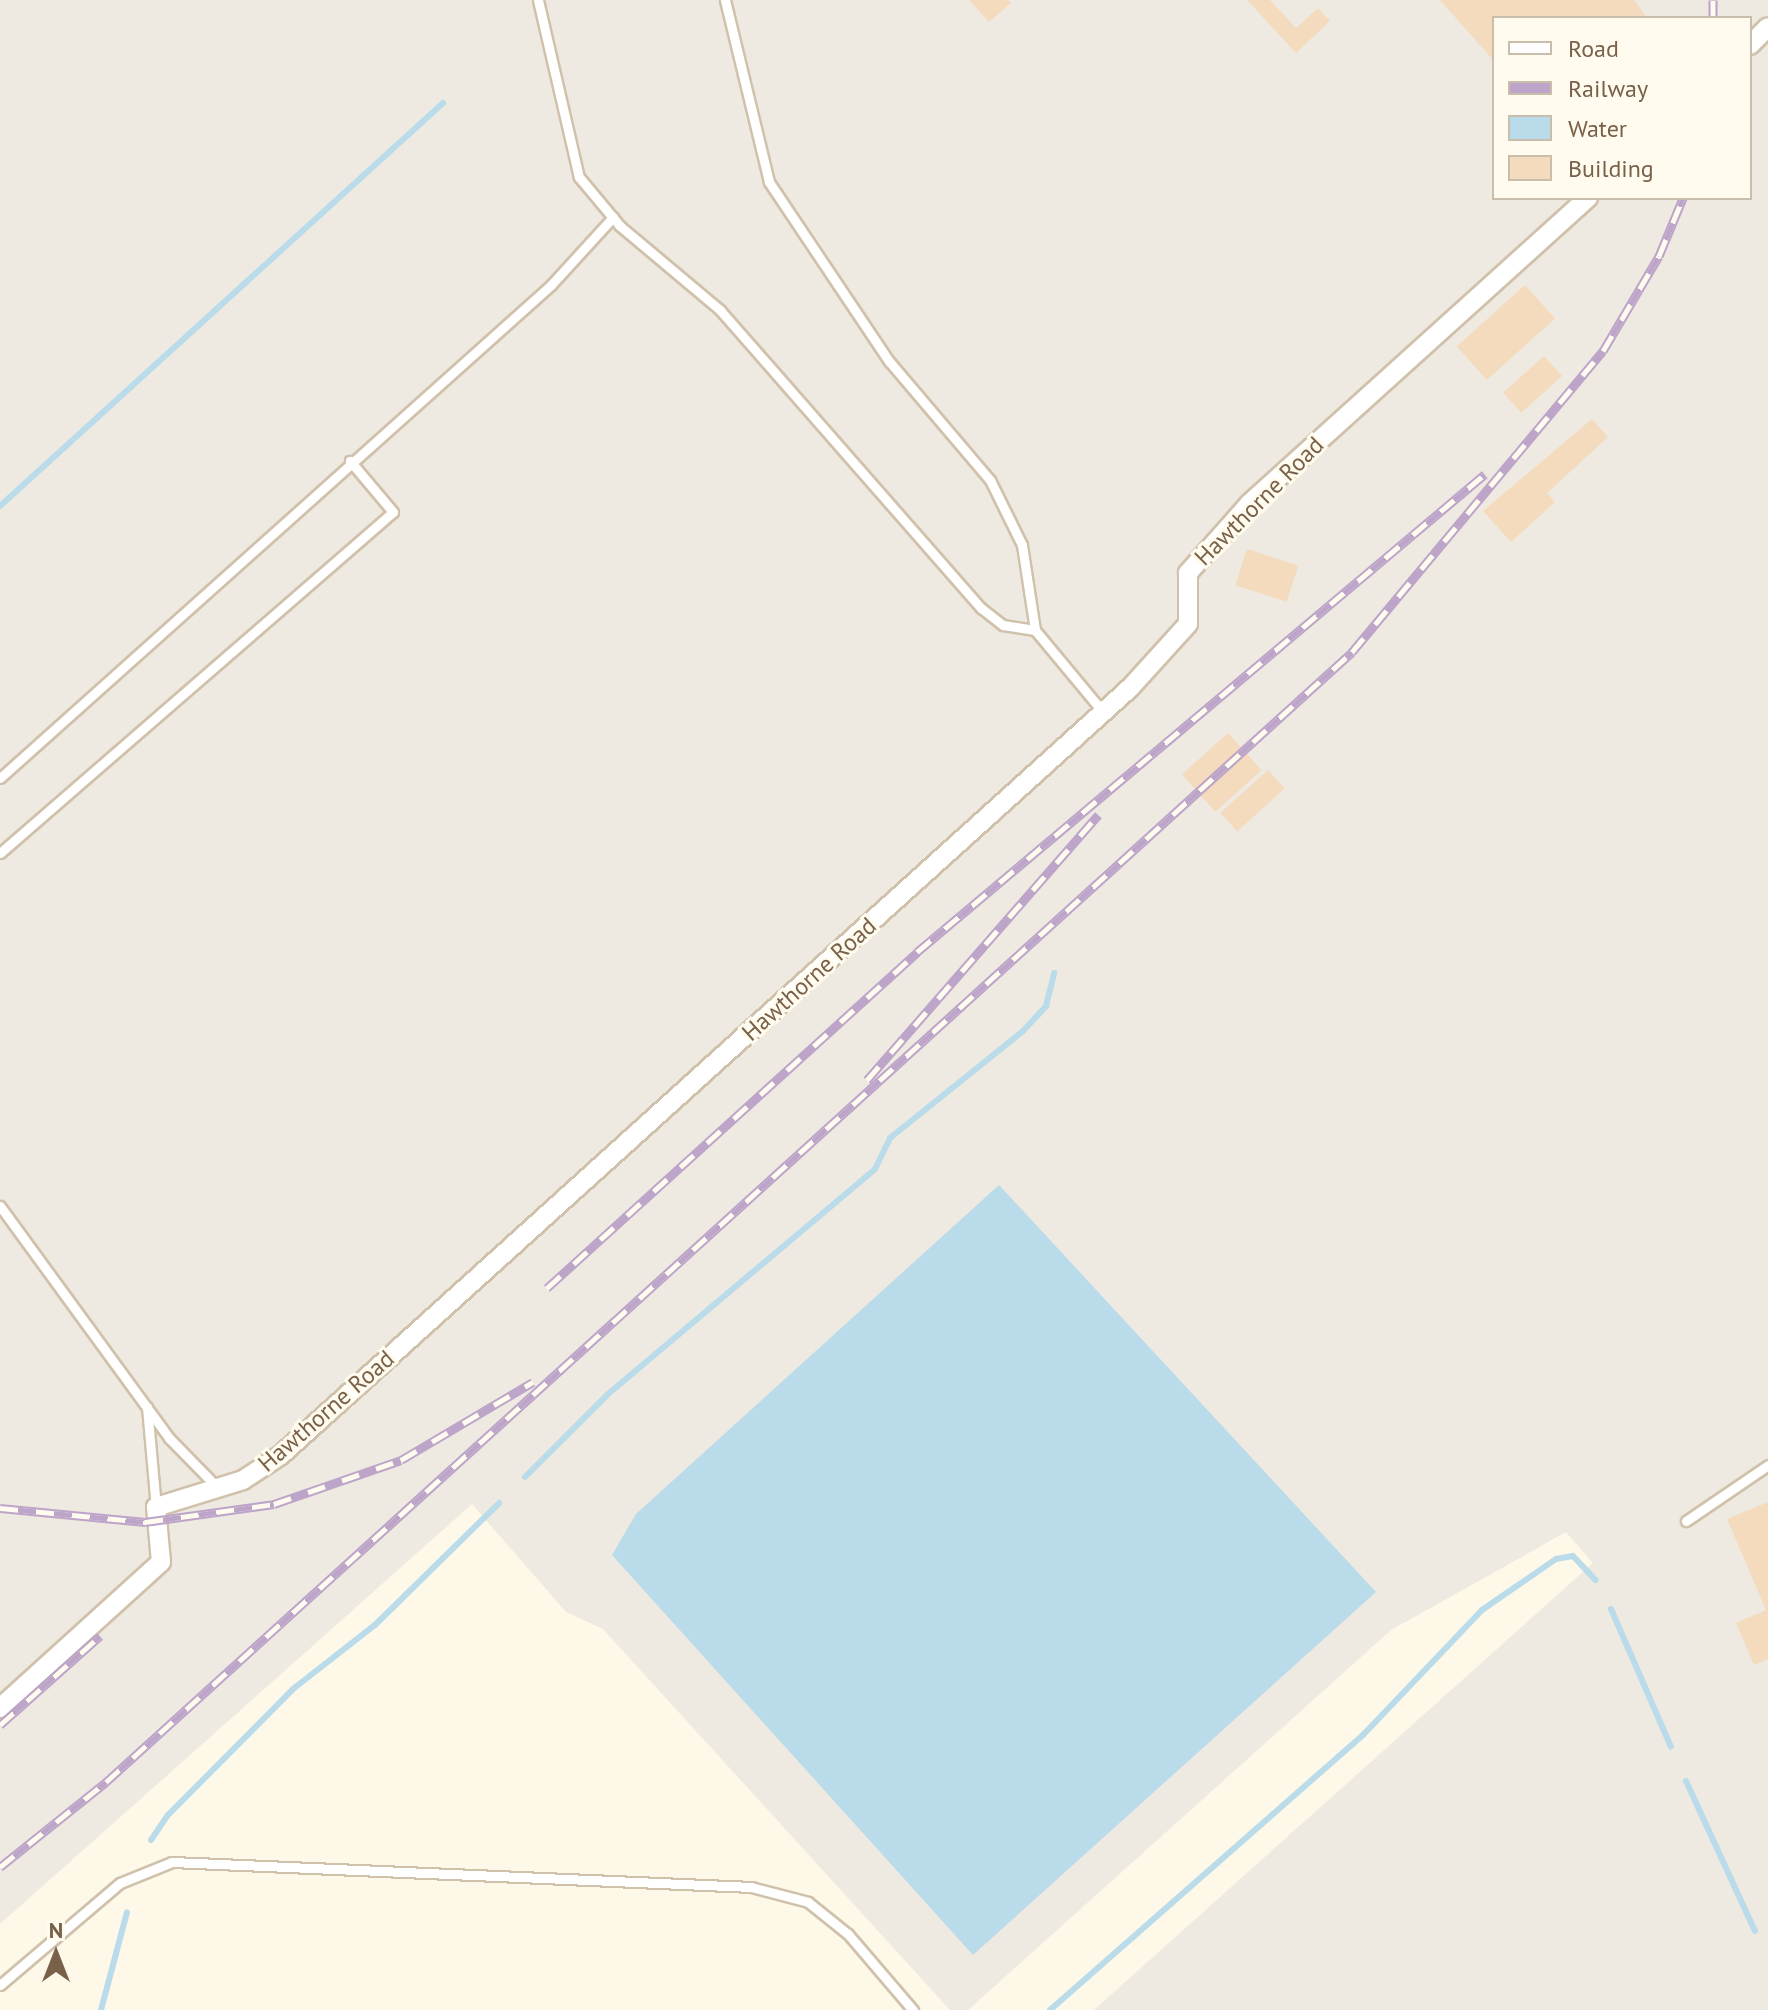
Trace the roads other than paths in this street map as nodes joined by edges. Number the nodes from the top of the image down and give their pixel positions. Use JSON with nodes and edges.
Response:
{"nodes":[{"id":1,"x":538,"y":0,"type":"edge"},
{"id":2,"x":725,"y":0,"type":"edge"},
{"id":3,"x":1768,"y":27,"type":"edge"},
{"id":4,"x":1752,"y":43,"type":"edge"},
{"id":5,"x":1586,"y":200,"type":"edge"},
{"id":6,"x":613,"y":217,"type":"junction"},
{"id":7,"x":350,"y":461,"type":"junction"},
{"id":8,"x":1035,"y":630,"type":"junction"},
{"id":9,"x":1103,"y":712,"type":"junction"},
{"id":10,"x":0,"y":778,"type":"edge"},
{"id":11,"x":0,"y":853,"type":"edge"},
{"id":12,"x":0,"y":1206,"type":"edge"},
{"id":13,"x":147,"y":1403,"type":"junction"},
{"id":14,"x":1768,"y":1465,"type":"edge"},
{"id":15,"x":215,"y":1485,"type":"junction"},
{"id":16,"x":156,"y":1507,"type":"junction"},
{"id":17,"x":1686,"y":1521,"type":"dead end"},
{"id":18,"x":0,"y":1708,"type":"edge"},
{"id":19,"x":0,"y":1985,"type":"edge"},
{"id":20,"x":913,"y":2010,"type":"edge"}],
"edges":[{"from":1,"to":6,"type":"lane"},
{"from":2,"to":8,"type":"lane"},
{"from":3,"to":4,"type":"street"},
{"from":5,"to":9,"type":"street","name":"Hawthorne Road"},
{"from":6,"to":7,"type":"lane"},
{"from":6,"to":8,"type":"lane"},
{"from":7,"to":10,"type":"lane"},
{"from":7,"to":11,"type":"lane"},
{"from":8,"to":9,"type":"lane"},
{"from":9,"to":15,"type":"street","name":"Hawthorne Road"},
{"from":12,"to":13,"type":"lane"},
{"from":13,"to":15,"type":"lane"},
{"from":13,"to":16,"type":"lane"},
{"from":14,"to":17,"type":"lane"},
{"from":15,"to":16,"type":"street","name":"Hawthorne Road"},
{"from":16,"to":18,"type":"street"},
{"from":19,"to":20,"type":"lane"}]}
